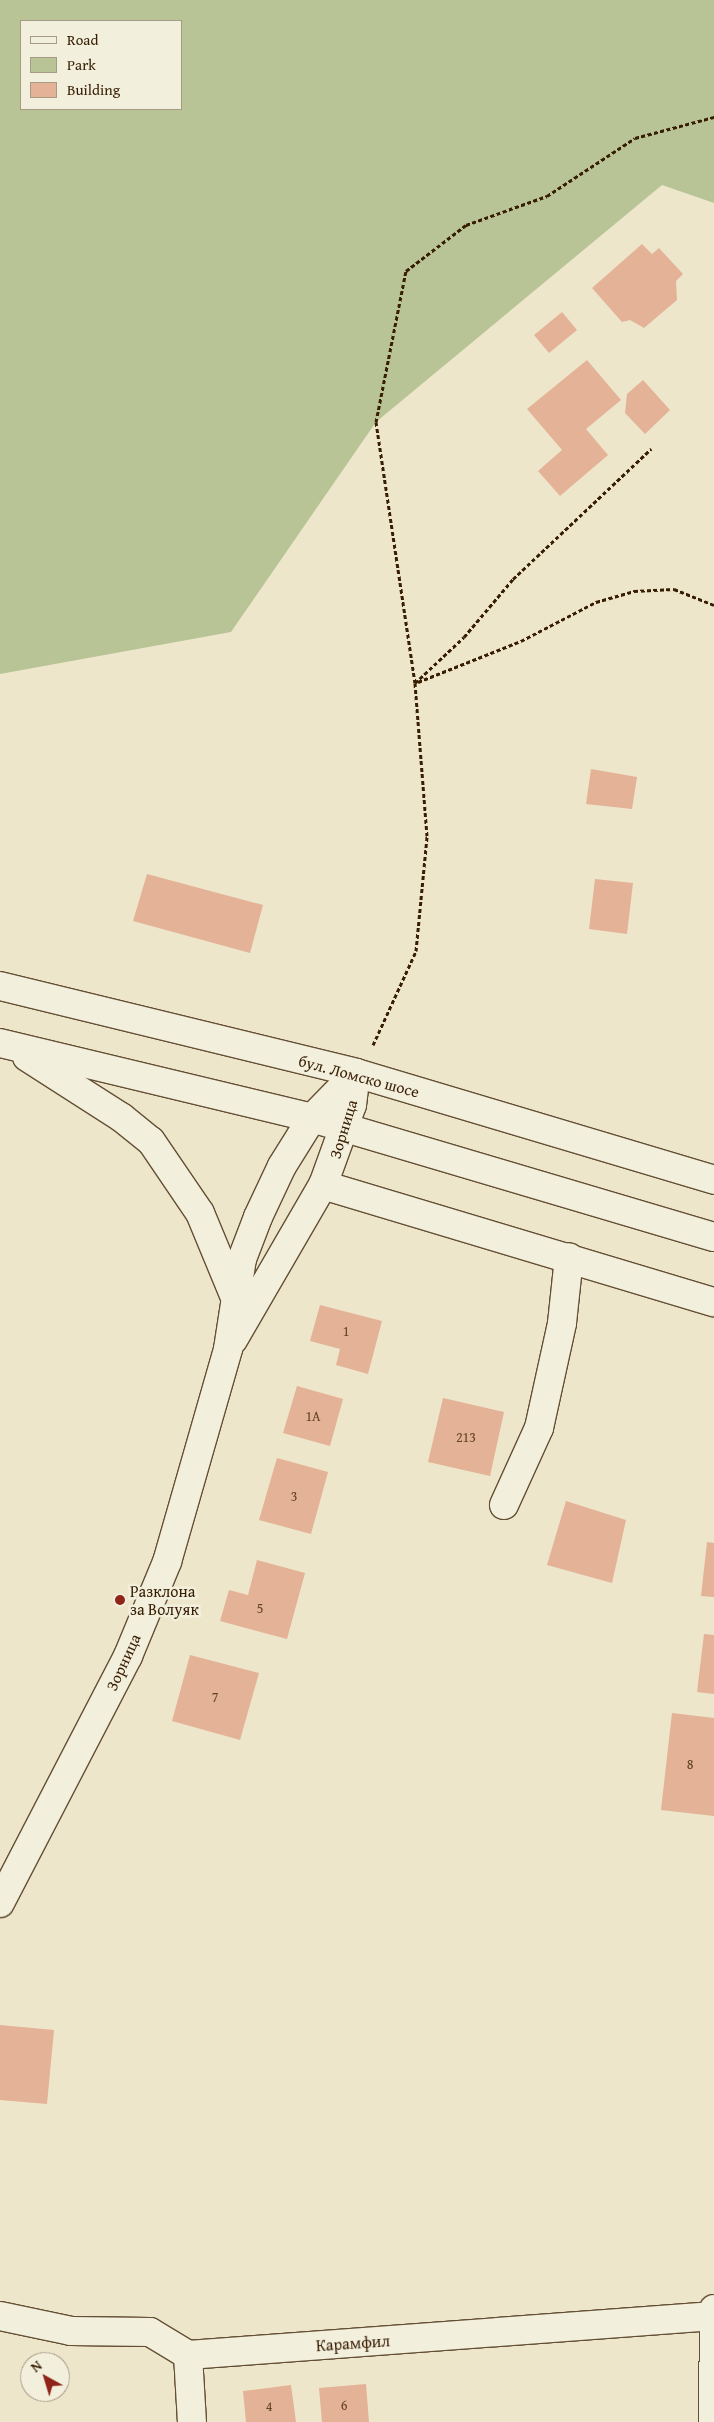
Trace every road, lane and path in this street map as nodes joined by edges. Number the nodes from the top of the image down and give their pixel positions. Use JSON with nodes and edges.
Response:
{"nodes":[{"id":1,"x":714,"y":117,"type":"edge"},
{"id":2,"x":651,"y":449,"type":"dead end"},
{"id":3,"x":714,"y":605,"type":"edge"},
{"id":4,"x":415,"y":683,"type":"junction"},
{"id":5,"x":0,"y":986,"type":"edge"},
{"id":6,"x":382,"y":1030,"type":"dead end"},
{"id":7,"x":4,"y":1044,"type":"edge"},
{"id":8,"x":356,"y":1073,"type":"junction"},
{"id":9,"x":312,"y":1118,"type":"junction"},
{"id":10,"x":345,"y":1128,"type":"junction"},
{"id":11,"x":714,"y":1180,"type":"edge"},
{"id":12,"x":323,"y":1185,"type":"junction"},
{"id":13,"x":714,"y":1237,"type":"edge"},
{"id":14,"x":569,"y":1257,"type":"junction"},
{"id":15,"x":234,"y":1295,"type":"junction"},
{"id":16,"x":714,"y":1302,"type":"edge"},
{"id":17,"x":228,"y":1348,"type":"junction"},
{"id":18,"x":504,"y":1505,"type":"dead end"},
{"id":19,"x":0,"y":1903,"type":"edge"},
{"id":20,"x":714,"y":2314,"type":"edge"},
{"id":21,"x":0,"y":2316,"type":"edge"},
{"id":22,"x":188,"y":2355,"type":"junction"},
{"id":23,"x":192,"y":2422,"type":"edge"},
{"id":24,"x":713,"y":2422,"type":"edge"}],
"edges":[{"from":1,"to":4,"type":"path"},
{"from":2,"to":4,"type":"path"},
{"from":3,"to":4,"type":"path"},
{"from":4,"to":6,"type":"path"},
{"from":5,"to":8,"type":"street","name":"бул. Ломско шосе"},
{"from":7,"to":9,"type":"street"},
{"from":7,"to":15,"type":"street"},
{"from":8,"to":9,"type":"street","name":"Зорница"},
{"from":8,"to":10,"type":"street","name":"Зорница"},
{"from":8,"to":11,"type":"street","name":"бул. Ломско шосе"},
{"from":9,"to":10,"type":"street"},
{"from":9,"to":15,"type":"street","name":"Зорница"},
{"from":10,"to":12,"type":"street","name":"Зорница"},
{"from":10,"to":13,"type":"street"},
{"from":12,"to":14,"type":"street"},
{"from":12,"to":17,"type":"street","name":"Зорница"},
{"from":14,"to":16,"type":"street"},
{"from":14,"to":18,"type":"street"},
{"from":15,"to":17,"type":"street","name":"Зорница"},
{"from":17,"to":19,"type":"street","name":"Зорница"},
{"from":20,"to":22,"type":"street","name":"Карамфил"},
{"from":20,"to":24,"type":"street"},
{"from":21,"to":22,"type":"street"},
{"from":22,"to":23,"type":"street"}]}
